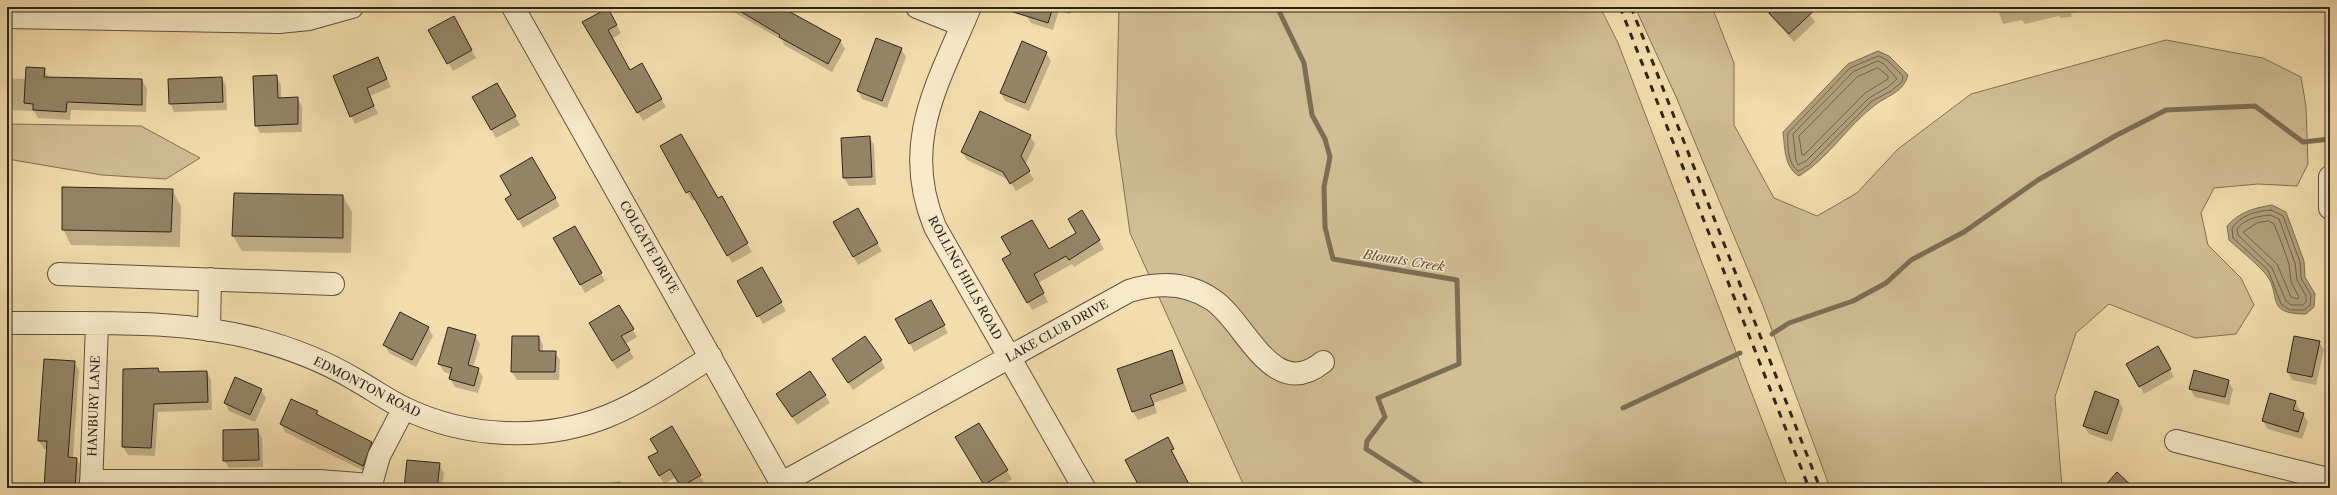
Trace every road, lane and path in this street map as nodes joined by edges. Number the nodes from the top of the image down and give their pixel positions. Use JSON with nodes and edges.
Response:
{"nodes":[{"id":1,"x":352,"y":7,"type":"edge"},
{"id":2,"x":513,"y":7,"type":"edge"},
{"id":3,"x":917,"y":7,"type":"edge"},
{"id":4,"x":966,"y":16,"type":"edge"},
{"id":5,"x":7,"y":17,"type":"edge"},
{"id":6,"x":2330,"y":177,"type":"edge"},
{"id":7,"x":2330,"y":189,"type":"edge"},
{"id":8,"x":2330,"y":208,"type":"edge"},
{"id":9,"x":59,"y":274,"type":"dead end"},
{"id":10,"x":210,"y":279,"type":"junction"},
{"id":11,"x":333,"y":284,"type":"dead end"},
{"id":12,"x":7,"y":323,"type":"edge"},
{"id":13,"x":97,"y":324,"type":"junction"},
{"id":14,"x":209,"y":330,"type":"junction"},
{"id":15,"x":712,"y":357,"type":"junction"},
{"id":16,"x":1008,"y":357,"type":"junction"},
{"id":17,"x":1323,"y":362,"type":"dead end"},
{"id":18,"x":404,"y":408,"type":"junction"},
{"id":19,"x":2176,"y":441,"type":"dead end"},
{"id":20,"x":2328,"y":480,"type":"edge"},
{"id":21,"x":91,"y":485,"type":"edge"},
{"id":22,"x":371,"y":486,"type":"edge"},
{"id":23,"x":783,"y":486,"type":"edge"},
{"id":24,"x":1084,"y":488,"type":"edge"}],
"edges":[{"from":1,"to":5,"type":"street"},
{"from":2,"to":15,"type":"street","name":"COLGATE DRIVE"},
{"from":3,"to":4,"type":"street"},
{"from":4,"to":16,"type":"street","name":"ROLLING HILLS ROAD"},
{"from":6,"to":7,"type":"street"},
{"from":7,"to":8,"type":"street"},
{"from":9,"to":10,"type":"street"},
{"from":10,"to":11,"type":"street"},
{"from":10,"to":14,"type":"street"},
{"from":12,"to":13,"type":"street","name":"EDMONTON ROAD"},
{"from":13,"to":14,"type":"street","name":"EDMONTON ROAD"},
{"from":13,"to":21,"type":"street","name":"HANBURY LANE"},
{"from":14,"to":18,"type":"street","name":"EDMONTON ROAD"},
{"from":15,"to":18,"type":"street","name":"EDMONTON ROAD"},
{"from":15,"to":23,"type":"street","name":"COLGATE DRIVE"},
{"from":16,"to":17,"type":"street","name":"LAKE CLUB DRIVE"},
{"from":16,"to":23,"type":"street","name":"LAKE CLUB DRIVE"},
{"from":16,"to":24,"type":"street","name":"ROLLING HILLS ROAD"},
{"from":18,"to":22,"type":"street"},
{"from":19,"to":20,"type":"street"},
{"from":21,"to":22,"type":"street"}]}
